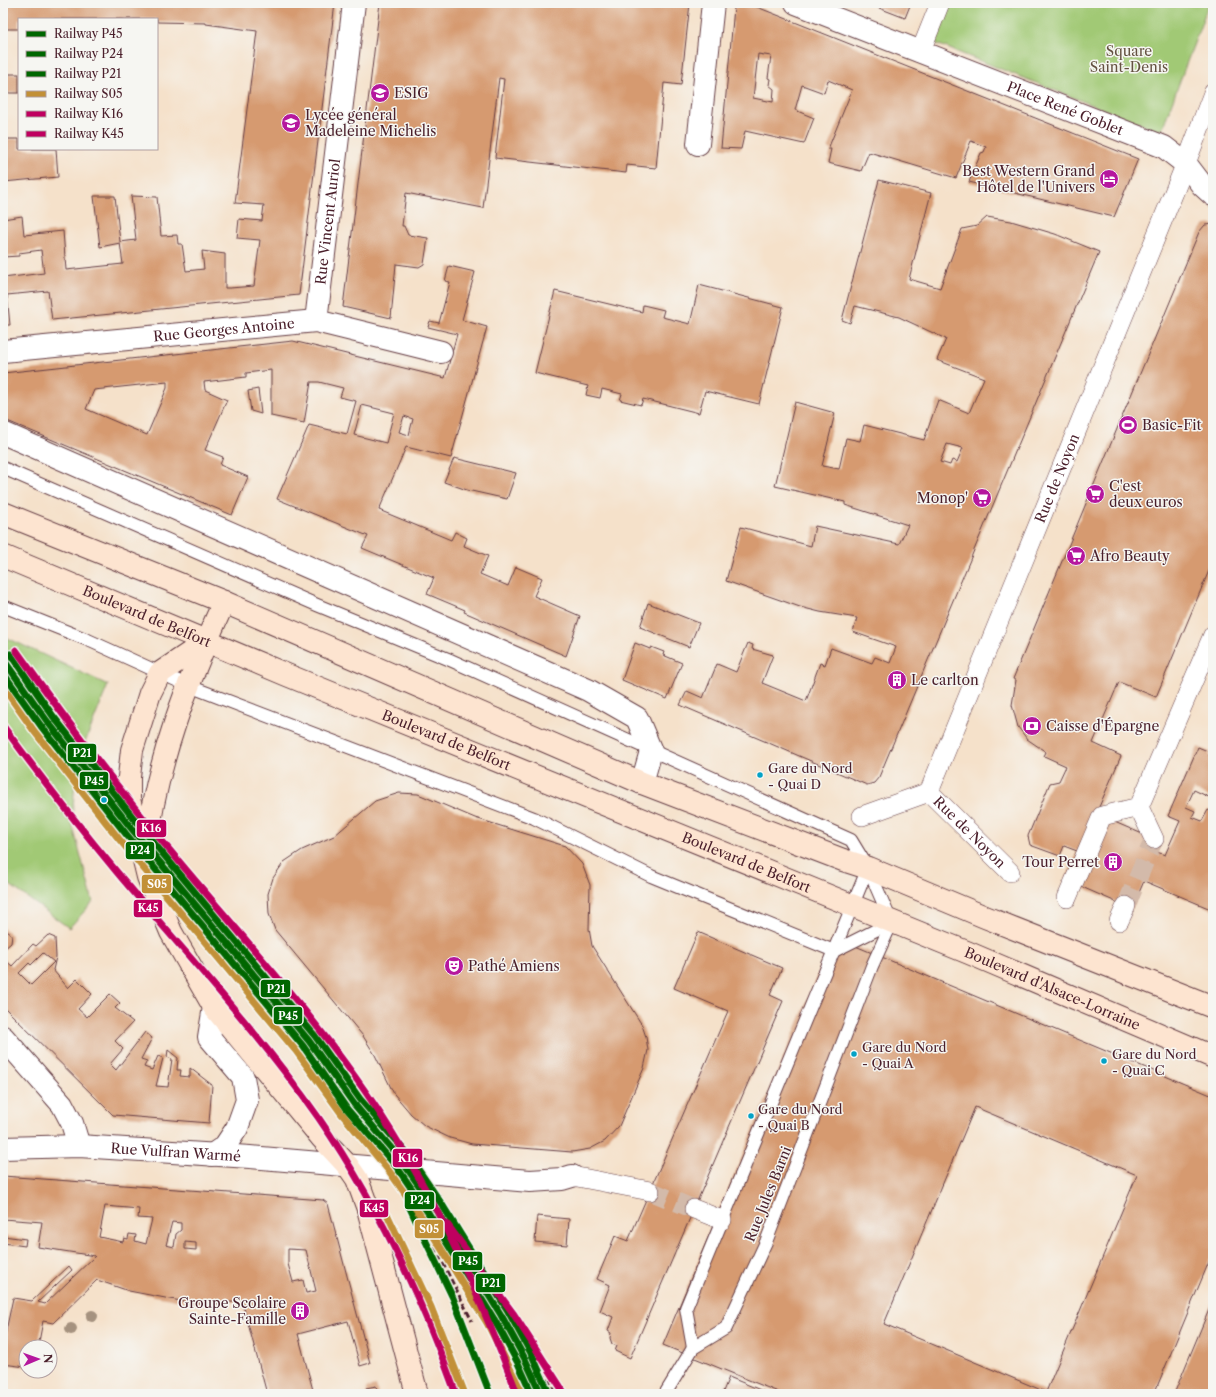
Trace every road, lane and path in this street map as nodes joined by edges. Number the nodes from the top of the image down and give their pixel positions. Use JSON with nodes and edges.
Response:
{"nodes":[{"id":1,"x":354,"y":3,"type":"edge"},
{"id":2,"x":713,"y":3,"type":"edge"},
{"id":3,"x":796,"y":3,"type":"edge"},
{"id":4,"x":940,"y":3,"type":"edge"},
{"id":5,"x":920,"y":53,"type":"junction"},
{"id":6,"x":1213,"y":93,"type":"edge"},
{"id":7,"x":698,"y":144,"type":"dead end"},
{"id":8,"x":1186,"y":164,"type":"junction"},
{"id":9,"x":1213,"y":195,"type":"edge"},
{"id":10,"x":316,"y":321,"type":"junction"},
{"id":11,"x":3,"y":351,"type":"edge"},
{"id":12,"x":441,"y":352,"type":"dead end"},
{"id":13,"x":3,"y":434,"type":"edge"},
{"id":14,"x":3,"y":468,"type":"edge"},
{"id":15,"x":3,"y":513,"type":"edge"},
{"id":16,"x":3,"y":556,"type":"edge"},
{"id":17,"x":224,"y":602,"type":"junction"},
{"id":18,"x":3,"y":606,"type":"edge"},
{"id":19,"x":1213,"y":635,"type":"edge"},
{"id":20,"x":206,"y":642,"type":"junction"},
{"id":21,"x":160,"y":673,"type":"junction"},
{"id":22,"x":189,"y":686,"type":"junction"},
{"id":23,"x":651,"y":751,"type":"junction"},
{"id":24,"x":642,"y":783,"type":"junction"},
{"id":25,"x":929,"y":792,"type":"junction"},
{"id":26,"x":1139,"y":807,"type":"junction"},
{"id":27,"x":862,"y":816,"type":"dead end"},
{"id":28,"x":1154,"y":839,"type":"dead end"},
{"id":29,"x":145,"y":861,"type":"junction"},
{"id":30,"x":868,"y":868,"type":"junction"},
{"id":31,"x":1010,"y":872,"type":"dead end"},
{"id":32,"x":1067,"y":898,"type":"dead end"},
{"id":33,"x":853,"y":907,"type":"junction"},
{"id":34,"x":892,"y":922,"type":"junction"},
{"id":35,"x":834,"y":951,"type":"junction"},
{"id":36,"x":214,"y":1007,"type":"junction"},
{"id":37,"x":1213,"y":1007,"type":"edge"},
{"id":38,"x":3,"y":1037,"type":"edge"},
{"id":39,"x":1213,"y":1057,"type":"edge"},
{"id":40,"x":79,"y":1146,"type":"junction"},
{"id":41,"x":3,"y":1148,"type":"edge"},
{"id":42,"x":212,"y":1155,"type":"junction"},
{"id":43,"x":348,"y":1166,"type":"junction"},
{"id":44,"x":572,"y":1176,"type":"joint"},
{"id":45,"x":650,"y":1191,"type":"tunnel mouth"},
{"id":46,"x":694,"y":1209,"type":"tunnel mouth"},
{"id":47,"x":722,"y":1220,"type":"junction"},
{"id":48,"x":693,"y":1348,"type":"junction"},
{"id":49,"x":417,"y":1394,"type":"edge"},
{"id":50,"x":665,"y":1394,"type":"edge"}],
"edges":[{"from":1,"to":10,"type":"street","name":"Rue Vincent Auriol"},
{"from":2,"to":7,"type":"street"},
{"from":3,"to":5,"type":"street","name":"Place René Goblet"},
{"from":4,"to":5,"type":"street"},
{"from":5,"to":8,"type":"street","name":"Place René Goblet"},
{"from":6,"to":8,"type":"street"},
{"from":8,"to":9,"type":"street","name":"Place René Goblet"},
{"from":8,"to":25,"type":"street","name":"Rue de Noyon"},
{"from":10,"to":11,"type":"street","name":"Rue Georges Antoine"},
{"from":10,"to":12,"type":"street","name":"Rue Georges Antoine"},
{"from":13,"to":23,"type":"street"},
{"from":14,"to":23,"type":"lane"},
{"from":15,"to":17,"type":"main road"},
{"from":16,"to":20,"type":"main road","name":"Boulevard de Belfort"},
{"from":17,"to":20,"type":"main road"},
{"from":17,"to":24,"type":"main road"},
{"from":18,"to":21,"type":"lane"},
{"from":19,"to":26,"type":"street"},
{"from":20,"to":21,"type":"main road"},
{"from":20,"to":22,"type":"main road"},
{"from":20,"to":33,"type":"main road","name":"Boulevard de Belfort"},
{"from":21,"to":22,"type":"lane"},
{"from":21,"to":29,"type":"main road"},
{"from":22,"to":29,"type":"main road"},
{"from":22,"to":35,"type":"lane"},
{"from":23,"to":24,"type":"street"},
{"from":23,"to":30,"type":"lane"},
{"from":24,"to":30,"type":"main road"},
{"from":25,"to":27,"type":"street","name":"Rue de Noyon"},
{"from":25,"to":31,"type":"street","name":"Rue de Noyon"},
{"from":26,"to":28,"type":"street"},
{"from":26,"to":32,"type":"street"},
{"from":29,"to":36,"type":"main road"},
{"from":30,"to":33,"type":"lane"},
{"from":30,"to":34,"type":"lane"},
{"from":30,"to":37,"type":"main road"},
{"from":33,"to":34,"type":"main road","name":"Boulevard de Belfort"},
{"from":33,"to":35,"type":"lane"},
{"from":34,"to":35,"type":"lane"},
{"from":34,"to":39,"type":"main road","name":"Boulevard d'Alsace-Lorraine"},
{"from":34,"to":48,"type":"lane","name":"Rue Jules Barni"},
{"from":35,"to":47,"type":"lane"},
{"from":36,"to":42,"type":"street"},
{"from":36,"to":43,"type":"main road"},
{"from":38,"to":40,"type":"street"},
{"from":40,"to":41,"type":"street","name":"Rue Vulfran Warmé"},
{"from":40,"to":42,"type":"street","name":"Rue Vulfran Warmé"},
{"from":42,"to":43,"type":"street","name":"Rue Vulfran Warmé"},
{"from":43,"to":44,"type":"street","name":"Rue Vulfran Warmé"},
{"from":43,"to":49,"type":"main road"},
{"from":44,"to":45,"type":"street"},
{"from":46,"to":47,"type":"street"},
{"from":47,"to":48,"type":"lane"},
{"from":48,"to":50,"type":"lane","name":"Rue Jules Barni"}]}
